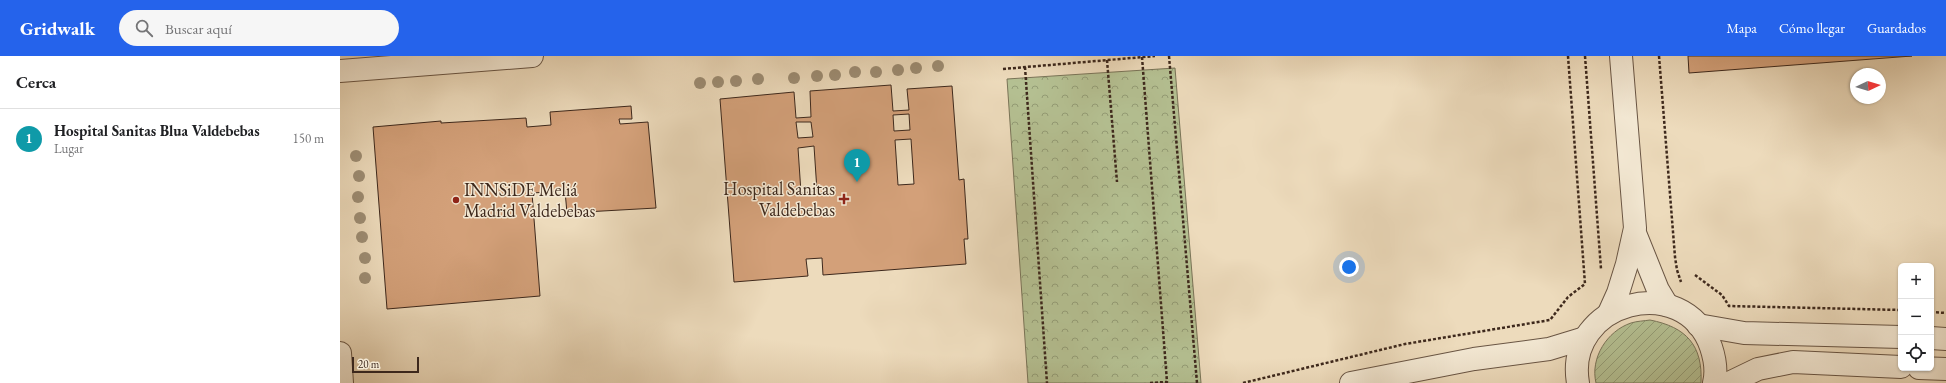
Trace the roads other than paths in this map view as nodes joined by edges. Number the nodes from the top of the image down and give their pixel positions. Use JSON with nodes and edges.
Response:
{"nodes":[{"id":1,"x":532,"y":56,"type":"edge"},
{"id":2,"x":1621,"y":56,"type":"edge"},
{"id":3,"x":340,"y":71,"type":"edge"},
{"id":4,"x":1635,"y":234,"type":"junction"},
{"id":5,"x":1667,"y":305,"type":"junction"},
{"id":6,"x":1609,"y":313,"type":"junction"},
{"id":7,"x":1698,"y":325,"type":"junction"},
{"id":8,"x":1898,"y":337,"type":"edge"},
{"id":9,"x":1585,"y":338,"type":"junction"},
{"id":10,"x":1934,"y":338,"type":"edge"},
{"id":11,"x":1946,"y":339,"type":"edge"},
{"id":12,"x":340,"y":353,"type":"edge"},
{"id":13,"x":1898,"y":367,"type":"edge"},
{"id":14,"x":1934,"y":369,"type":"edge"},
{"id":15,"x":1946,"y":369,"type":"edge"},
{"id":16,"x":342,"y":383,"type":"edge"},
{"id":17,"x":1351,"y":383,"type":"edge"},
{"id":18,"x":1578,"y":383,"type":"edge"},
{"id":19,"x":1714,"y":383,"type":"edge"},
{"id":20,"x":1730,"y":383,"type":"edge"}],
"edges":[{"from":1,"to":3,"type":"street"},
{"from":2,"to":4,"type":"street"},
{"from":4,"to":5,"type":"street"},
{"from":4,"to":6,"type":"street"},
{"from":5,"to":6,"type":"street"},
{"from":5,"to":7,"type":"street"},
{"from":6,"to":9,"type":"street"},
{"from":7,"to":8,"type":"street"},
{"from":7,"to":19,"type":"street"},
{"from":9,"to":17,"type":"street"},
{"from":9,"to":18,"type":"street"},
{"from":10,"to":11,"type":"street"},
{"from":12,"to":16,"type":"street"},
{"from":13,"to":20,"type":"street"},
{"from":14,"to":15,"type":"street"}]}
